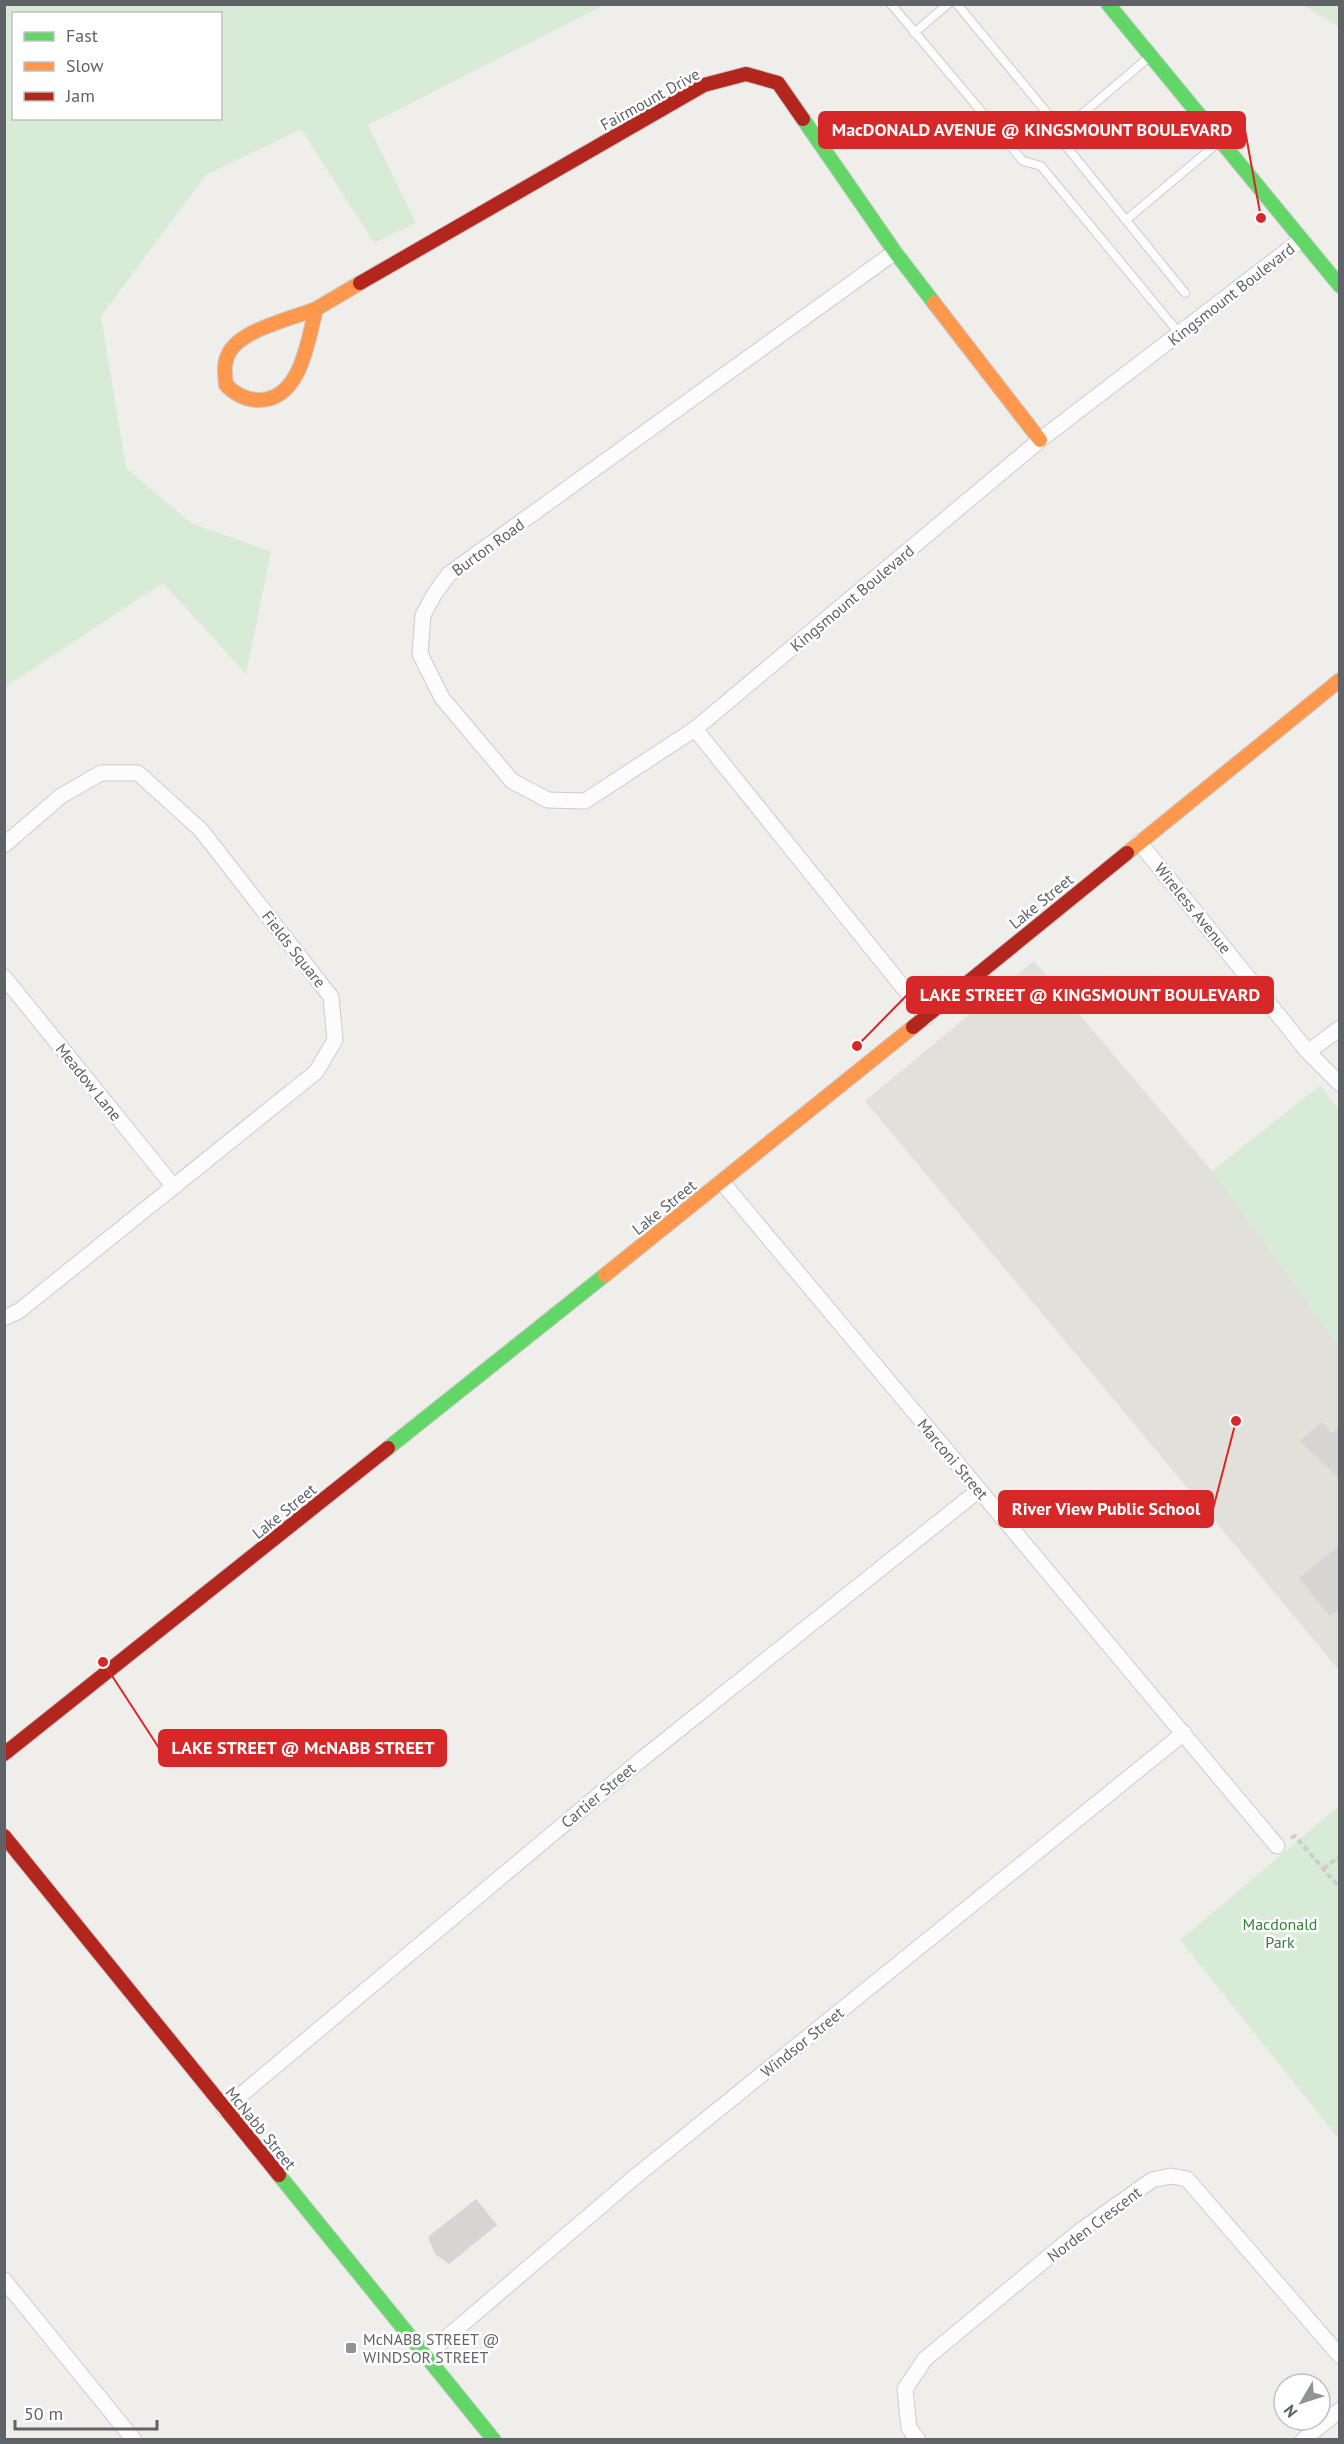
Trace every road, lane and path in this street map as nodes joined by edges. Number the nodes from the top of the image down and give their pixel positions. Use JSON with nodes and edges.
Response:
{"nodes":[{"id":1,"x":891,"y":4,"type":"edge"},
{"id":2,"x":948,"y":4,"type":"edge"},
{"id":3,"x":957,"y":4,"type":"edge"},
{"id":4,"x":1108,"y":4,"type":"edge"},
{"id":5,"x":914,"y":33,"type":"junction"},
{"id":6,"x":1151,"y":56,"type":"junction"},
{"id":7,"x":1220,"y":141,"type":"junction"},
{"id":8,"x":1066,"y":146,"type":"dead end"},
{"id":9,"x":1126,"y":220,"type":"junction"},
{"id":10,"x":1301,"y":240,"type":"junction"},
{"id":11,"x":895,"y":252,"type":"junction"},
{"id":12,"x":1340,"y":286,"type":"edge"},
{"id":13,"x":1185,"y":293,"type":"dead end"},
{"id":14,"x":316,"y":309,"type":"junction"},
{"id":15,"x":1179,"y":333,"type":"junction"},
{"id":16,"x":1040,"y":440,"type":"junction"},
{"id":17,"x":1340,"y":680,"type":"edge"},
{"id":18,"x":695,"y":729,"type":"junction"},
{"id":19,"x":1139,"y":842,"type":"junction"},
{"id":20,"x":4,"y":845,"type":"edge"},
{"id":21,"x":4,"y":977,"type":"edge"},
{"id":22,"x":927,"y":1017,"type":"junction"},
{"id":23,"x":1340,"y":1028,"type":"edge"},
{"id":24,"x":1308,"y":1052,"type":"junction"},
{"id":25,"x":1340,"y":1084,"type":"edge"},
{"id":26,"x":722,"y":1182,"type":"junction"},
{"id":27,"x":174,"y":1187,"type":"junction"},
{"id":28,"x":4,"y":1318,"type":"edge"},
{"id":29,"x":979,"y":1490,"type":"junction"},
{"id":30,"x":1184,"y":1733,"type":"junction"},
{"id":31,"x":4,"y":1754,"type":"edge"},
{"id":32,"x":4,"y":1836,"type":"edge"},
{"id":33,"x":1277,"y":1846,"type":"joint"},
{"id":34,"x":1340,"y":1856,"type":"edge"},
{"id":35,"x":1323,"y":1869,"type":"junction"},
{"id":36,"x":1340,"y":1888,"type":"edge"},
{"id":37,"x":225,"y":2109,"type":"junction"},
{"id":38,"x":4,"y":2280,"type":"edge"},
{"id":39,"x":425,"y":2356,"type":"junction"},
{"id":40,"x":1340,"y":2356,"type":"edge"},
{"id":41,"x":1340,"y":2410,"type":"edge"},
{"id":42,"x":134,"y":2439,"type":"edge"},
{"id":43,"x":494,"y":2439,"type":"edge"},
{"id":44,"x":918,"y":2439,"type":"edge"},
{"id":45,"x":1303,"y":2439,"type":"edge"}],
"edges":[{"from":1,"to":5,"type":"lane"},
{"from":2,"to":5,"type":"lane"},
{"from":3,"to":6,"type":"lane"},
{"from":4,"to":6,"type":"street"},
{"from":5,"to":15,"type":"lane"},
{"from":6,"to":7,"type":"street"},
{"from":7,"to":9,"type":"lane"},
{"from":7,"to":10,"type":"street"},
{"from":8,"to":9,"type":"lane"},
{"from":9,"to":13,"type":"lane"},
{"from":10,"to":12,"type":"street"},
{"from":10,"to":15,"type":"street","name":"Kingsmount Boulevard"},
{"from":11,"to":14,"type":"street","name":"Fairmount Drive"},
{"from":11,"to":16,"type":"street","name":"Fairmount Drive"},
{"from":11,"to":18,"type":"street","name":"Burton Road"},
{"from":14,"to":14,"type":"street","name":"Fairmount Drive"},
{"from":15,"to":16,"type":"street","name":"Kingsmount Boulevard"},
{"from":16,"to":18,"type":"street","name":"Kingsmount Boulevard"},
{"from":17,"to":19,"type":"street","name":"Lake Street"},
{"from":18,"to":22,"type":"street"},
{"from":19,"to":22,"type":"street","name":"Lake Street"},
{"from":19,"to":24,"type":"street","name":"Wireless Avenue"},
{"from":20,"to":27,"type":"street","name":"Fields Square"},
{"from":21,"to":27,"type":"street","name":"Meadow Lane"},
{"from":22,"to":26,"type":"street","name":"Lake Street"},
{"from":23,"to":24,"type":"street"},
{"from":24,"to":25,"type":"street","name":"Wireless Avenue"},
{"from":26,"to":29,"type":"street","name":"Marconi Street"},
{"from":26,"to":31,"type":"street","name":"Lake Street"},
{"from":27,"to":28,"type":"street","name":"Fields Square"},
{"from":29,"to":30,"type":"street","name":"Marconi Street"},
{"from":29,"to":37,"type":"street","name":"Cartier Street"},
{"from":30,"to":33,"type":"street","name":"Marconi Street"},
{"from":30,"to":39,"type":"street","name":"Windsor Street"},
{"from":32,"to":37,"type":"street","name":"McNabb Street"},
{"from":33,"to":35,"type":"path"},
{"from":34,"to":35,"type":"path"},
{"from":35,"to":36,"type":"path"},
{"from":37,"to":39,"type":"street","name":"McNabb Street"},
{"from":38,"to":42,"type":"street"},
{"from":39,"to":43,"type":"street","name":"McNabb Street"},
{"from":40,"to":44,"type":"street","name":"Norden Crescent"},
{"from":41,"to":45,"type":"street"}]}
